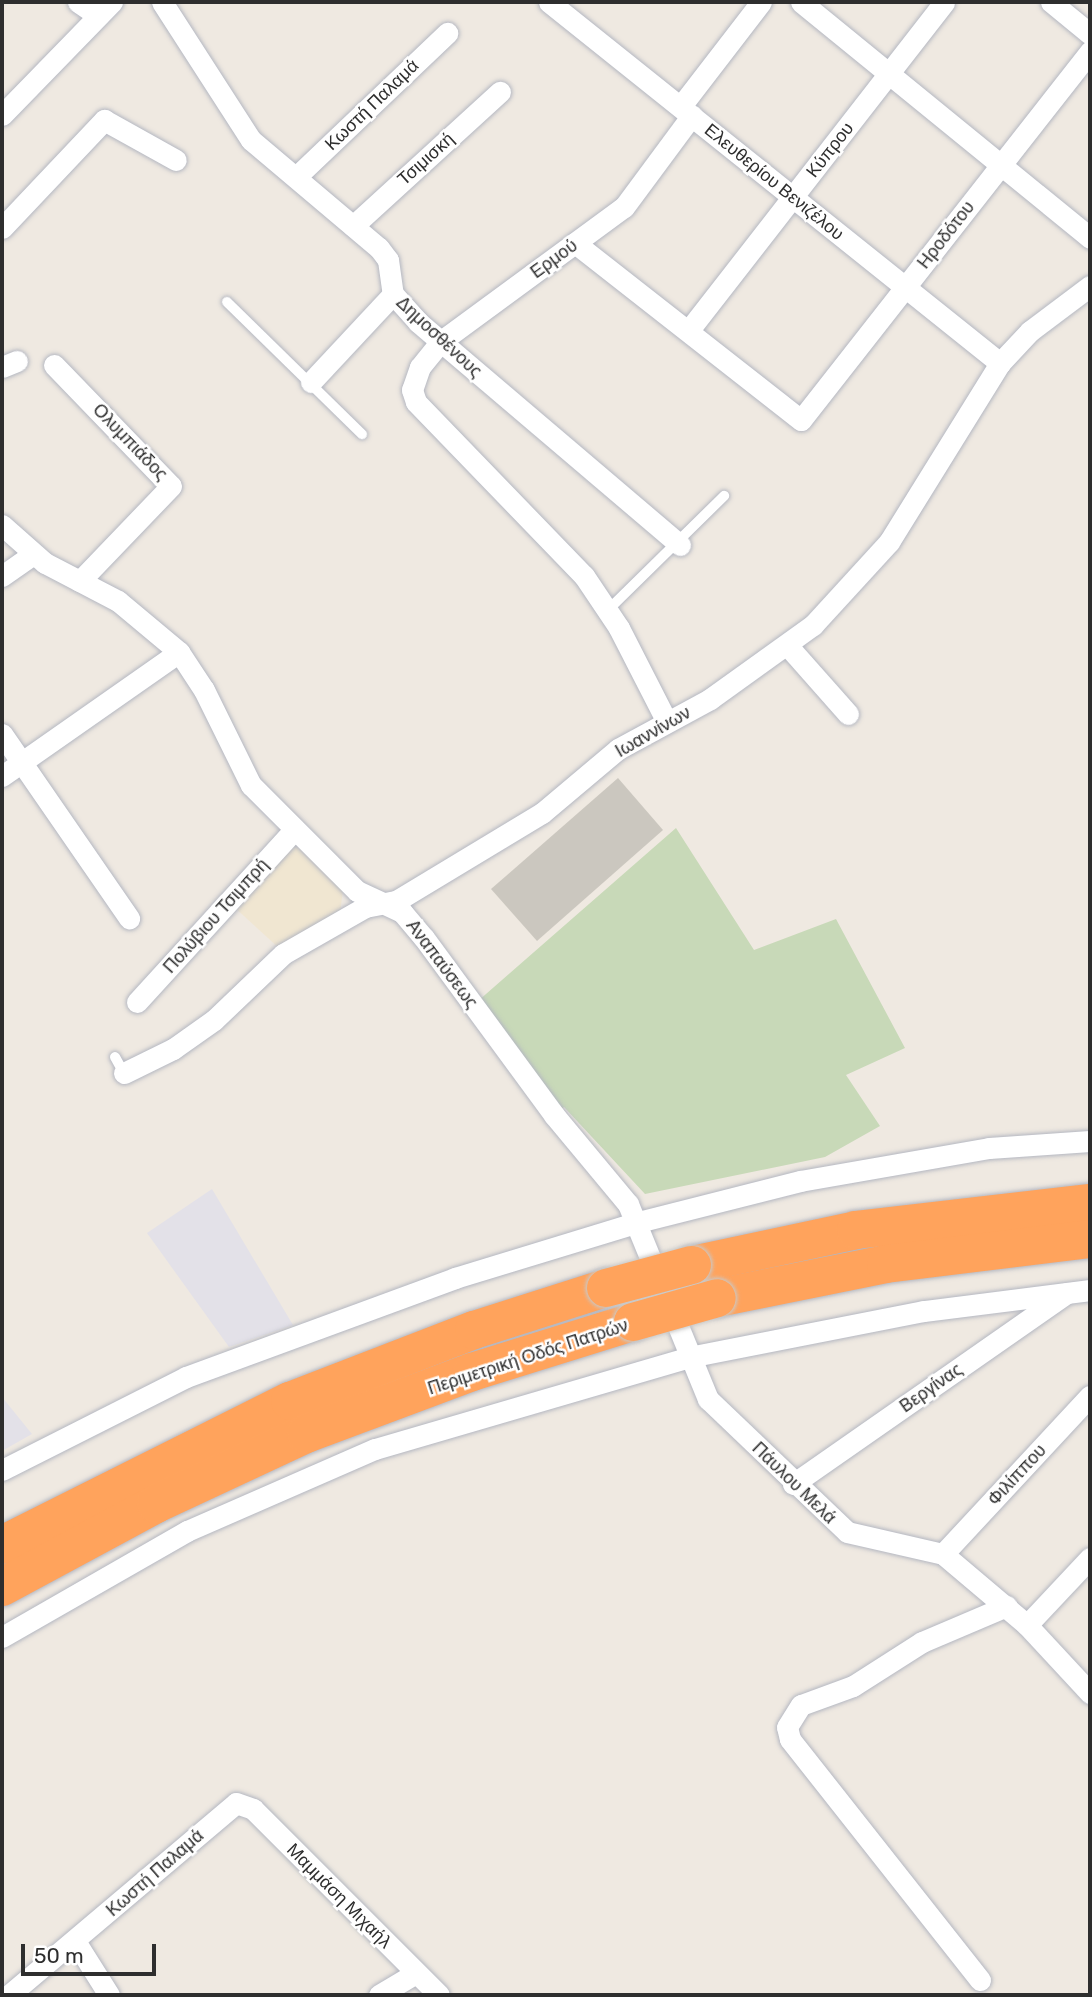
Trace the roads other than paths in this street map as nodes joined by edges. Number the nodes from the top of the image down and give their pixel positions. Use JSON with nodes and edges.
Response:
{"nodes":[{"id":1,"x":78,"y":2,"type":"edge"},
{"id":2,"x":162,"y":2,"type":"edge"},
{"id":3,"x":549,"y":2,"type":"edge"},
{"id":4,"x":761,"y":2,"type":"edge"},
{"id":5,"x":801,"y":2,"type":"edge"},
{"id":6,"x":944,"y":2,"type":"edge"},
{"id":7,"x":1051,"y":2,"type":"edge"},
{"id":8,"x":105,"y":8,"type":"edge"},
{"id":9,"x":447,"y":33,"type":"dead end"},
{"id":10,"x":1090,"y":34,"type":"edge"},
{"id":11,"x":1090,"y":51,"type":"edge"},
{"id":12,"x":889,"y":74,"type":"junction"},
{"id":13,"x":500,"y":92,"type":"dead end"},
{"id":14,"x":686,"y":110,"type":"junction"},
{"id":15,"x":2,"y":115,"type":"edge"},
{"id":16,"x":176,"y":160,"type":"dead end"},
{"id":17,"x":1000,"y":164,"type":"junction"},
{"id":18,"x":296,"y":177,"type":"junction"},
{"id":19,"x":793,"y":197,"type":"junction"},
{"id":20,"x":353,"y":226,"type":"junction"},
{"id":21,"x":2,"y":228,"type":"edge"},
{"id":22,"x":1090,"y":238,"type":"edge"},
{"id":23,"x":575,"y":243,"type":"junction"},
{"id":24,"x":1090,"y":286,"type":"edge"},
{"id":25,"x":906,"y":287,"type":"junction"},
{"id":26,"x":393,"y":294,"type":"junction"},
{"id":27,"x":227,"y":302,"type":"dead end"},
{"id":28,"x":689,"y":330,"type":"junction"},
{"id":29,"x":440,"y":342,"type":"junction"},
{"id":30,"x":1000,"y":362,"type":"junction"},
{"id":31,"x":54,"y":365,"type":"dead end"},
{"id":32,"x":310,"y":382,"type":"junction"},
{"id":33,"x":362,"y":434,"type":"dead end"},
{"id":34,"x":724,"y":496,"type":"dead end"},
{"id":35,"x":2,"y":525,"type":"edge"},
{"id":36,"x":680,"y":545,"type":"junction"},
{"id":37,"x":33,"y":554,"type":"junction"},
{"id":38,"x":2,"y":576,"type":"edge"},
{"id":39,"x":80,"y":581,"type":"junction"},
{"id":40,"x":608,"y":610,"type":"junction"},
{"id":41,"x":787,"y":645,"type":"junction"},
{"id":42,"x":178,"y":652,"type":"junction"},
{"id":43,"x":848,"y":714,"type":"dead end"},
{"id":44,"x":667,"y":722,"type":"junction"},
{"id":45,"x":2,"y":734,"type":"edge"},
{"id":46,"x":21,"y":762,"type":"junction"},
{"id":47,"x":2,"y":776,"type":"edge"},
{"id":48,"x":295,"y":829,"type":"junction"},
{"id":49,"x":383,"y":903,"type":"junction"},
{"id":50,"x":129,"y":918,"type":"dead end"},
{"id":51,"x":137,"y":1002,"type":"dead end"},
{"id":52,"x":120,"y":1065,"type":"dead end"},
{"id":53,"x":1090,"y":1141,"type":"edge"},
{"id":54,"x":1090,"y":1203,"type":"edge"},
{"id":55,"x":638,"y":1222,"type":"junction"},
{"id":56,"x":1090,"y":1238,"type":"edge"},
{"id":57,"x":1090,"y":1290,"type":"edge"},
{"id":58,"x":1068,"y":1292,"type":"junction"},
{"id":59,"x":690,"y":1357,"type":"junction"},
{"id":60,"x":1090,"y":1396,"type":"edge"},
{"id":61,"x":2,"y":1470,"type":"edge"},
{"id":62,"x":793,"y":1484,"type":"junction"},
{"id":63,"x":2,"y":1545,"type":"edge"},
{"id":64,"x":943,"y":1554,"type":"junction"},
{"id":65,"x":1090,"y":1558,"type":"edge"},
{"id":66,"x":2,"y":1587,"type":"edge"},
{"id":67,"x":1007,"y":1606,"type":"junction"},
{"id":68,"x":1027,"y":1625,"type":"junction"},
{"id":69,"x":2,"y":1637,"type":"edge"},
{"id":70,"x":1090,"y":1693,"type":"edge"},
{"id":71,"x":236,"y":1803,"type":"joint"},
{"id":72,"x":75,"y":1941,"type":"junction"},
{"id":73,"x":415,"y":1973,"type":"junction"},
{"id":74,"x":979,"y":1980,"type":"dead end"},
{"id":75,"x":9,"y":1995,"type":"edge"},
{"id":76,"x":109,"y":1995,"type":"edge"},
{"id":77,"x":379,"y":1995,"type":"edge"},
{"id":78,"x":439,"y":1995,"type":"edge"}],
"edges":[{"from":1,"to":8,"type":"street"},
{"from":2,"to":18,"type":"street","name":"Δημοσθένους"},
{"from":3,"to":14,"type":"street","name":"Ελευθερίου Βενιζέλου"},
{"from":4,"to":14,"type":"street","name":"Ερμού"},
{"from":5,"to":12,"type":"street"},
{"from":6,"to":12,"type":"street","name":"Κύπρου"},
{"from":7,"to":10,"type":"street"},
{"from":8,"to":15,"type":"street"},
{"from":9,"to":18,"type":"street","name":"Κωστή Παλαμά"},
{"from":11,"to":17,"type":"street","name":"Ηροδότου"},
{"from":12,"to":17,"type":"street"},
{"from":12,"to":19,"type":"street","name":"Κύπρου"},
{"from":13,"to":20,"type":"street","name":"Τσιμισκή"},
{"from":14,"to":19,"type":"street","name":"Ελευθερίου Βενιζέλου"},
{"from":14,"to":23,"type":"street","name":"Ερμού"},
{"from":16,"to":21,"type":"street"},
{"from":17,"to":22,"type":"street"},
{"from":17,"to":25,"type":"street","name":"Ηροδότου"},
{"from":18,"to":20,"type":"street","name":"Δημοσθένους"},
{"from":19,"to":25,"type":"street","name":"Ελευθερίου Βενιζέλου"},
{"from":19,"to":28,"type":"street","name":"Κύπρου"},
{"from":20,"to":26,"type":"street","name":"Δημοσθένους"},
{"from":23,"to":28,"type":"street"},
{"from":23,"to":29,"type":"street","name":"Ερμού"},
{"from":24,"to":30,"type":"street","name":"Ιωαννίνων"},
{"from":25,"to":28,"type":"street","name":"Ηροδότου"},
{"from":25,"to":30,"type":"street","name":"Ελευθερίου Βενιζέλου"},
{"from":26,"to":29,"type":"street","name":"Δημοσθένους"},
{"from":26,"to":32,"type":"street"},
{"from":27,"to":32,"type":"lane"},
{"from":29,"to":36,"type":"street","name":"Δημοσθένους"},
{"from":29,"to":40,"type":"street","name":"Ερμού"},
{"from":30,"to":41,"type":"street","name":"Ιωαννίνων"},
{"from":31,"to":39,"type":"street","name":"Ολυμπιάδος"},
{"from":32,"to":33,"type":"lane"},
{"from":34,"to":36,"type":"lane"},
{"from":35,"to":37,"type":"street","name":"Αναπαύσεως"},
{"from":36,"to":40,"type":"lane"},
{"from":37,"to":38,"type":"street"},
{"from":37,"to":39,"type":"street","name":"Αναπαύσεως"},
{"from":39,"to":42,"type":"street","name":"Αναπαύσεως"},
{"from":40,"to":44,"type":"street"},
{"from":41,"to":43,"type":"street"},
{"from":41,"to":44,"type":"street","name":"Ιωαννίνων"},
{"from":42,"to":46,"type":"street"},
{"from":42,"to":48,"type":"street","name":"Αναπαύσεως"},
{"from":44,"to":49,"type":"street","name":"Ιωαννίνων"},
{"from":45,"to":46,"type":"street"},
{"from":46,"to":47,"type":"street"},
{"from":46,"to":50,"type":"street"},
{"from":48,"to":49,"type":"street","name":"Αναπαύσεως"},
{"from":48,"to":51,"type":"street","name":"Πολύβιου Τσιμπρή"},
{"from":49,"to":52,"type":"street","name":"Ιωαννίνων"},
{"from":49,"to":55,"type":"street","name":"Αναπαύσεως"},
{"from":53,"to":55,"type":"street"},
{"from":54,"to":63,"type":"highway","bridge":true},
{"from":55,"to":59,"type":"street","name":"Αναπαύσεως"},
{"from":55,"to":61,"type":"street"},
{"from":56,"to":66,"type":"highway","name":"Περιμετρική Οδός Πατρών","bridge":true},
{"from":57,"to":58,"type":"street"},
{"from":58,"to":59,"type":"street"},
{"from":58,"to":62,"type":"street","name":"Βεργίνας"},
{"from":59,"to":62,"type":"street","name":"Πάυλου Μελά"},
{"from":59,"to":69,"type":"street"},
{"from":60,"to":64,"type":"street","name":"Φιλίππου"},
{"from":62,"to":64,"type":"street","name":"Πάυλου Μελά"},
{"from":64,"to":67,"type":"street","name":"Πάυλου Μελά"},
{"from":65,"to":68,"type":"street"},
{"from":67,"to":68,"type":"street","name":"Πάυλου Μελά"},
{"from":67,"to":74,"type":"street"},
{"from":68,"to":70,"type":"street","name":"Πάυλου Μελά"},
{"from":71,"to":72,"type":"street","name":"Κωστή Παλαμά"},
{"from":71,"to":73,"type":"street","name":"Μαμμάση Μιχαήλ"},
{"from":72,"to":75,"type":"street","name":"Κωστή Παλαμά"},
{"from":72,"to":76,"type":"street"},
{"from":73,"to":77,"type":"street"},
{"from":73,"to":78,"type":"street","name":"Μαμμάση Μιχαήλ"}]}
